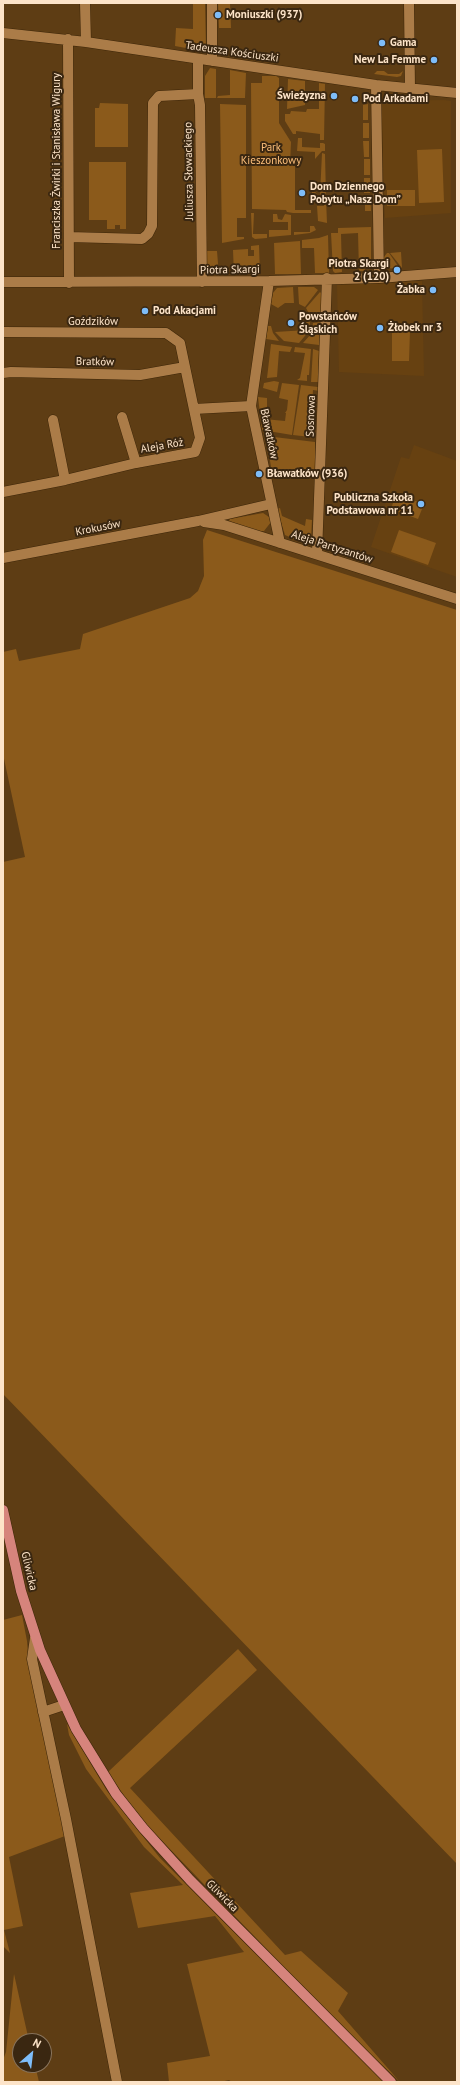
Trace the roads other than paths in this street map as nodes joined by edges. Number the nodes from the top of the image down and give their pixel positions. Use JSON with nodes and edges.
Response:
{"nodes":[{"id":1,"x":85,"y":3,"type":"edge"},
{"id":2,"x":212,"y":3,"type":"edge"},
{"id":3,"x":409,"y":3,"type":"edge"},
{"id":4,"x":3,"y":33,"type":"edge"},
{"id":5,"x":68,"y":39,"type":"junction"},
{"id":6,"x":86,"y":42,"type":"junction"},
{"id":7,"x":198,"y":59,"type":"junction"},
{"id":8,"x":212,"y":61,"type":"junction"},
{"id":9,"x":376,"y":85,"type":"junction"},
{"id":10,"x":410,"y":88,"type":"junction"},
{"id":11,"x":457,"y":93,"type":"edge"},
{"id":12,"x":198,"y":94,"type":"junction"},
{"id":13,"x":69,"y":237,"type":"junction"},
{"id":14,"x":457,"y":272,"type":"edge"},
{"id":15,"x":327,"y":278,"type":"junction"},
{"id":16,"x":379,"y":278,"type":"junction"},
{"id":17,"x":269,"y":281,"type":"junction"},
{"id":18,"x":3,"y":282,"type":"edge"},
{"id":19,"x":202,"y":282,"type":"junction"},
{"id":20,"x":69,"y":283,"type":"junction"},
{"id":21,"x":3,"y":332,"type":"edge"},
{"id":22,"x":180,"y":343,"type":"joint"},
{"id":23,"x":185,"y":367,"type":"junction"},
{"id":24,"x":3,"y":373,"type":"edge"},
{"id":25,"x":251,"y":406,"type":"junction"},
{"id":26,"x":194,"y":409,"type":"junction"},
{"id":27,"x":122,"y":417,"type":"dead end"},
{"id":28,"x":54,"y":420,"type":"dead end"},
{"id":29,"x":136,"y":463,"type":"junction"},
{"id":30,"x":65,"y":480,"type":"junction"},
{"id":31,"x":3,"y":492,"type":"edge"},
{"id":32,"x":271,"y":504,"type":"junction"},
{"id":33,"x":198,"y":521,"type":"junction"},
{"id":34,"x":280,"y":543,"type":"junction"},
{"id":35,"x":318,"y":554,"type":"junction"},
{"id":36,"x":3,"y":558,"type":"edge"},
{"id":37,"x":457,"y":599,"type":"edge"},
{"id":38,"x":3,"y":1510,"type":"edge"},
{"id":39,"x":35,"y":1638,"type":"junction"},
{"id":40,"x":64,"y":1705,"type":"junction"},
{"id":41,"x":43,"y":1712,"type":"junction"},
{"id":42,"x":117,"y":2082,"type":"edge"},
{"id":43,"x":391,"y":2082,"type":"edge"}],
"edges":[{"from":1,"to":6,"type":"street"},
{"from":2,"to":8,"type":"street"},
{"from":3,"to":10,"type":"street"},
{"from":4,"to":5,"type":"street","name":"Tadeusza Kościuszki"},
{"from":5,"to":6,"type":"street","name":"Tadeusza Kościuszki"},
{"from":5,"to":13,"type":"street","name":"Franciszka Żwirki i Stanisława Wigury"},
{"from":6,"to":7,"type":"street","name":"Tadeusza Kościuszki"},
{"from":7,"to":8,"type":"street","name":"Tadeusza Kościuszki"},
{"from":7,"to":12,"type":"street","name":"Juliusza Słowackiego"},
{"from":8,"to":9,"type":"street","name":"Tadeusza Kościuszki"},
{"from":9,"to":10,"type":"street","name":"Tadeusza Kościuszki"},
{"from":9,"to":16,"type":"street"},
{"from":10,"to":11,"type":"street","name":"Tadeusza Kościuszki"},
{"from":12,"to":13,"type":"street"},
{"from":12,"to":19,"type":"street","name":"Juliusza Słowackiego"},
{"from":13,"to":20,"type":"street","name":"Franciszka Żwirki i Stanisława Wigury"},
{"from":14,"to":16,"type":"street","name":"Piotra Skargi"},
{"from":15,"to":16,"type":"street","name":"Piotra Skargi"},
{"from":15,"to":17,"type":"street","name":"Piotra Skargi"},
{"from":15,"to":35,"type":"street","name":"Sosnowa"},
{"from":17,"to":19,"type":"street","name":"Piotra Skargi"},
{"from":17,"to":25,"type":"street","name":"Bławatków"},
{"from":18,"to":20,"type":"street","name":"Piotra Skargi"},
{"from":19,"to":20,"type":"street","name":"Piotra Skargi"},
{"from":21,"to":22,"type":"street","name":"Goździków"},
{"from":22,"to":23,"type":"street","name":"Aleja Róż"},
{"from":23,"to":24,"type":"street","name":"Bratków"},
{"from":23,"to":26,"type":"street","name":"Aleja Róż"},
{"from":25,"to":26,"type":"street"},
{"from":25,"to":32,"type":"street","name":"Bławatków"},
{"from":26,"to":29,"type":"street","name":"Aleja Róż"},
{"from":27,"to":29,"type":"street","name":"Aleja Róż"},
{"from":28,"to":30,"type":"street"},
{"from":29,"to":30,"type":"street","name":"Aleja Róż"},
{"from":30,"to":31,"type":"street","name":"Aleja Róż"},
{"from":32,"to":33,"type":"street","name":"Krokusów"},
{"from":32,"to":34,"type":"street","name":"Bławatków"},
{"from":33,"to":34,"type":"street","name":"Aleja Partyzantów"},
{"from":33,"to":36,"type":"street","name":"Krokusów"},
{"from":34,"to":35,"type":"street","name":"Aleja Partyzantów"},
{"from":35,"to":37,"type":"street","name":"Aleja Partyzantów"},
{"from":38,"to":39,"type":"main road","name":"Gliwicka"},
{"from":39,"to":40,"type":"main road","name":"Gliwicka"},
{"from":39,"to":41,"type":"street","name":"Gliwicka"},
{"from":40,"to":41,"type":"street"},
{"from":40,"to":43,"type":"main road","name":"Gliwicka"},
{"from":41,"to":42,"type":"street","name":"Gliwicka"}]}
